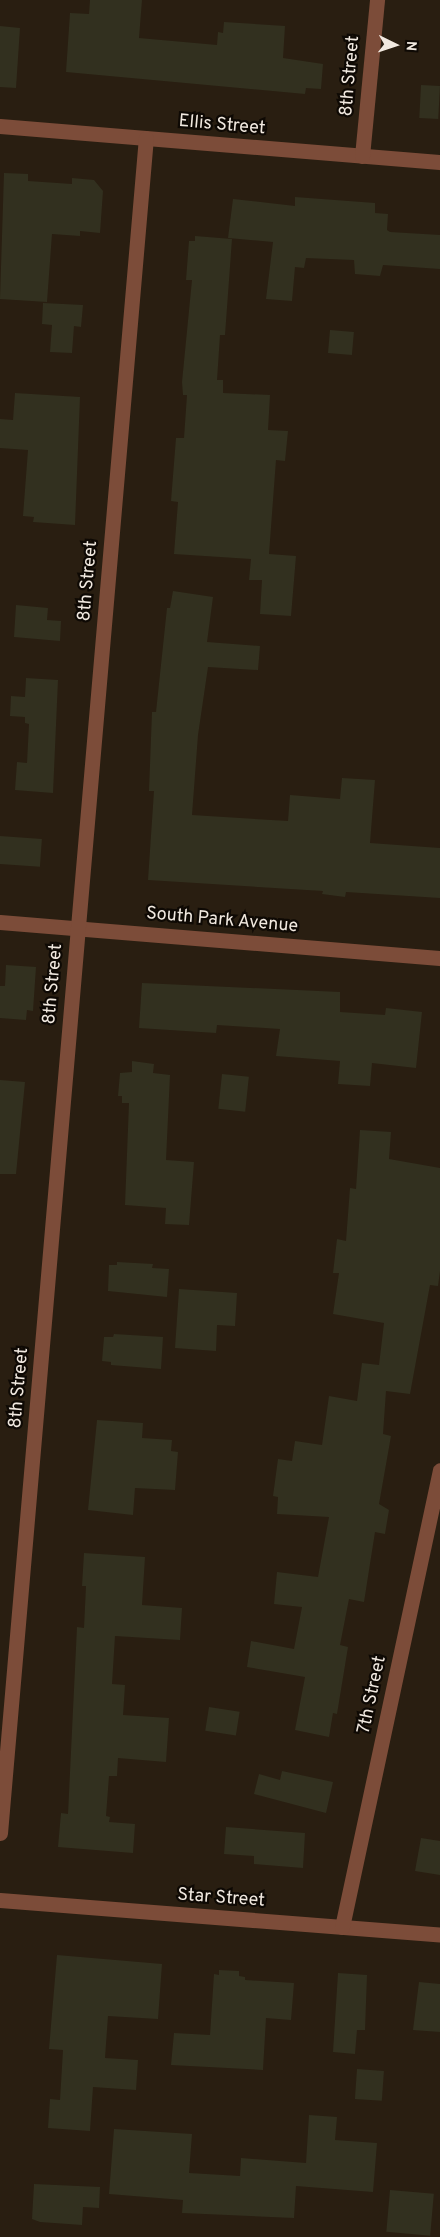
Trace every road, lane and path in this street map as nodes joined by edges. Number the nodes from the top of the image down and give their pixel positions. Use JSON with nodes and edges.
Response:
{"nodes":[{"id":1,"x":377,"y":0,"type":"edge"},
{"id":2,"x":0,"y":126,"type":"edge"},
{"id":3,"x":146,"y":138,"type":"junction"},
{"id":4,"x":362,"y":156,"type":"junction"},
{"id":5,"x":440,"y":162,"type":"edge"},
{"id":6,"x":0,"y":922,"type":"edge"},
{"id":7,"x":78,"y":929,"type":"junction"},
{"id":8,"x":440,"y":958,"type":"edge"},
{"id":9,"x":440,"y":1470,"type":"edge"},
{"id":10,"x":0,"y":1833,"type":"edge"},
{"id":11,"x":0,"y":1900,"type":"edge"},
{"id":12,"x":342,"y":1927,"type":"junction"},
{"id":13,"x":440,"y":1935,"type":"edge"}],
"edges":[{"from":1,"to":4,"type":"street","name":"8th Street"},
{"from":2,"to":3,"type":"street","name":"Ellis Street"},
{"from":3,"to":4,"type":"street","name":"Ellis Street"},
{"from":3,"to":7,"type":"street","name":"8th Street"},
{"from":4,"to":5,"type":"street","name":"Ellis Street"},
{"from":6,"to":7,"type":"street","name":"South Park Avenue"},
{"from":7,"to":8,"type":"street","name":"South Park Avenue"},
{"from":7,"to":10,"type":"street","name":"8th Street"},
{"from":9,"to":12,"type":"street","name":"7th Street"},
{"from":11,"to":12,"type":"street","name":"Star Street"},
{"from":12,"to":13,"type":"street","name":"Star Street"}]}
